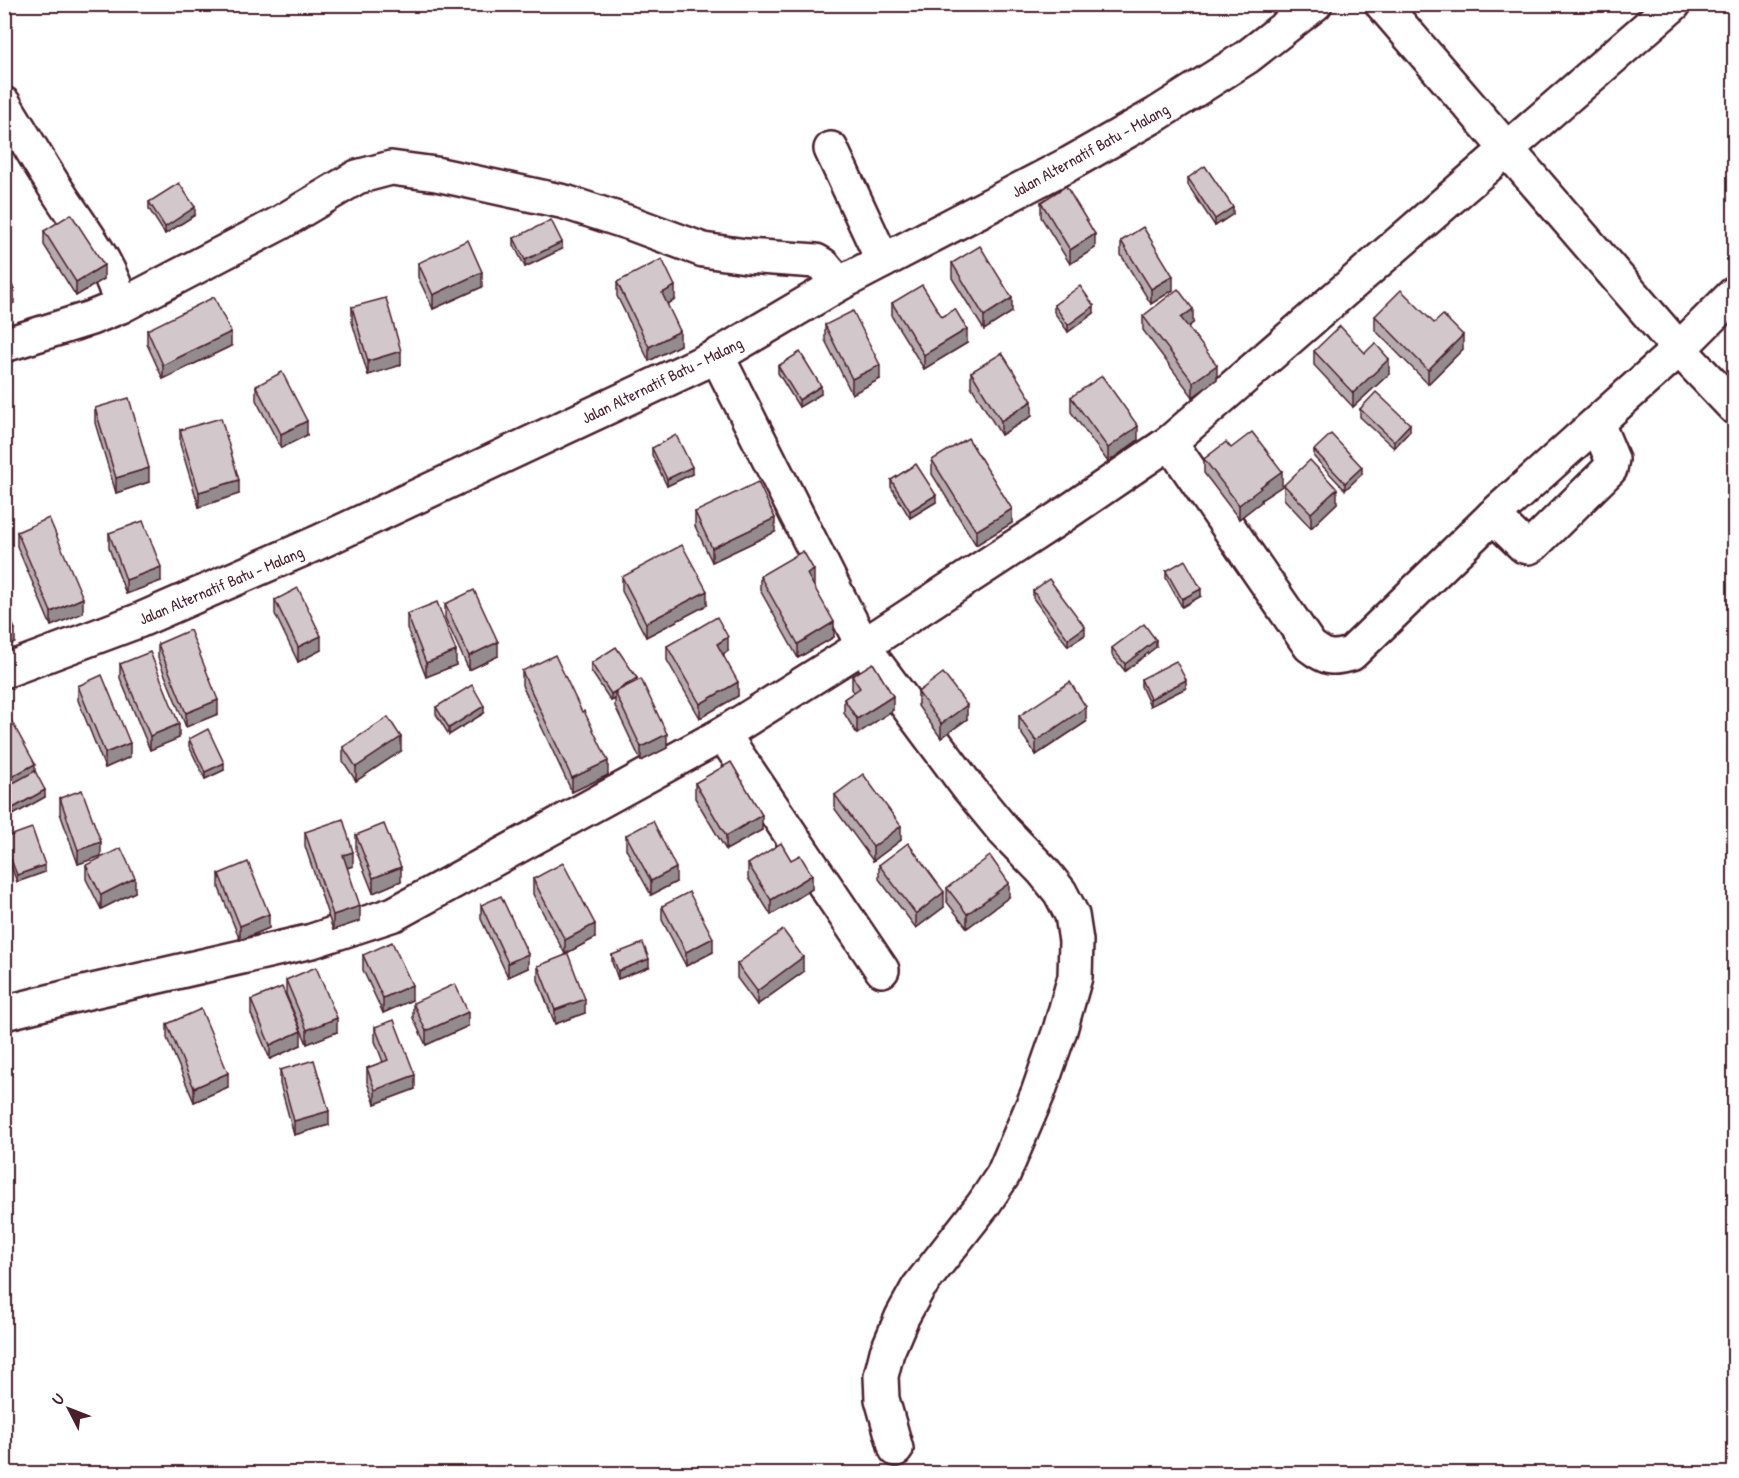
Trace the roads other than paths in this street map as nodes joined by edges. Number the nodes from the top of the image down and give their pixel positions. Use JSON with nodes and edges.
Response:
{"nodes":[{"id":1,"x":1316,"y":4,"type":"edge"},
{"id":2,"x":1382,"y":4,"type":"edge"},
{"id":3,"x":1674,"y":4,"type":"edge"},
{"id":4,"x":4,"y":104,"type":"edge"},
{"id":5,"x":831,"y":149,"type":"dead end"},
{"id":6,"x":1507,"y":151,"type":"junction"},
{"id":7,"x":883,"y":261,"type":"junction"},
{"id":8,"x":839,"y":284,"type":"junction"},
{"id":9,"x":1734,"y":294,"type":"edge"},
{"id":10,"x":120,"y":299,"type":"junction"},
{"id":11,"x":4,"y":345,"type":"edge"},
{"id":12,"x":1679,"y":349,"type":"junction"},
{"id":13,"x":717,"y":356,"type":"junction"},
{"id":14,"x":1734,"y":407,"type":"edge"},
{"id":15,"x":1597,"y":423,"type":"junction"},
{"id":16,"x":1170,"y":442,"type":"junction"},
{"id":17,"x":1493,"y":516,"type":"junction"},
{"id":18,"x":863,"y":646,"type":"junction"},
{"id":19,"x":4,"y":671,"type":"edge"},
{"id":20,"x":723,"y":734,"type":"junction"},
{"id":21,"x":882,"y":970,"type":"dead end"},
{"id":22,"x":4,"y":1013,"type":"edge"},
{"id":23,"x":896,"y":1449,"type":"dead end"}],
"edges":[{"from":1,"to":7,"type":"street","name":"Jalan Alternatif Batu - Malang"},
{"from":2,"to":6,"type":"street"},
{"from":3,"to":6,"type":"street"},
{"from":4,"to":10,"type":"street"},
{"from":5,"to":7,"type":"street"},
{"from":6,"to":12,"type":"street"},
{"from":6,"to":16,"type":"street"},
{"from":7,"to":8,"type":"street","name":"Jalan Alternatif Batu - Malang"},
{"from":8,"to":10,"type":"street"},
{"from":8,"to":13,"type":"street","name":"Jalan Alternatif Batu - Malang"},
{"from":9,"to":12,"type":"street"},
{"from":10,"to":11,"type":"street"},
{"from":12,"to":14,"type":"street"},
{"from":12,"to":15,"type":"street"},
{"from":13,"to":18,"type":"street"},
{"from":13,"to":19,"type":"street","name":"Jalan Alternatif Batu - Malang"},
{"from":15,"to":17,"type":"street"},
{"from":15,"to":17,"type":"street"},
{"from":16,"to":17,"type":"street"},
{"from":16,"to":18,"type":"street"},
{"from":18,"to":20,"type":"street"},
{"from":18,"to":23,"type":"street"},
{"from":20,"to":21,"type":"street"},
{"from":20,"to":22,"type":"street"}]}
